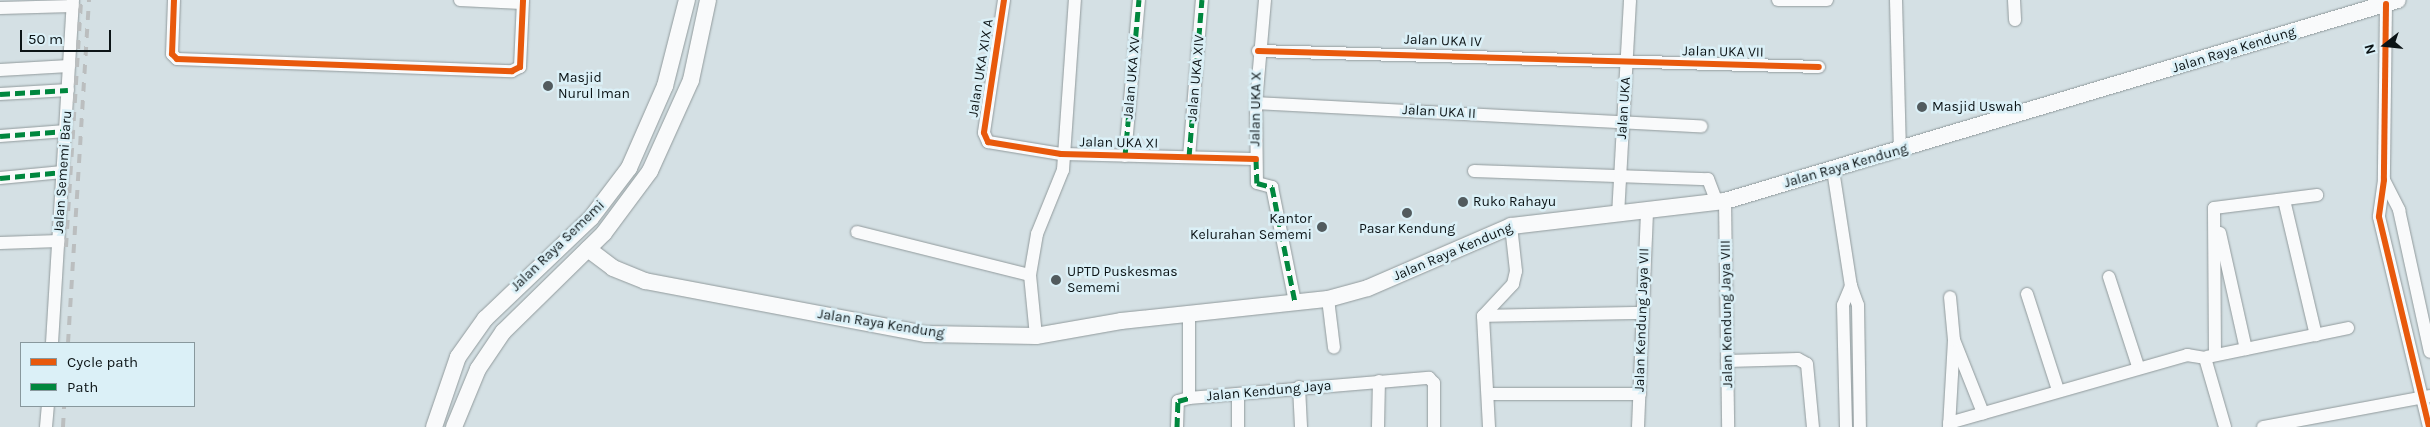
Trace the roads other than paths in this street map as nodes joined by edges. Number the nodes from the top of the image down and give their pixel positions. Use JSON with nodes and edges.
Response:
{"nodes":[{"id":1,"x":174,"y":0,"type":"edge"},
{"id":2,"x":460,"y":0,"type":"edge"},
{"id":3,"x":687,"y":0,"type":"edge"},
{"id":4,"x":708,"y":0,"type":"edge"},
{"id":5,"x":1004,"y":0,"type":"edge"},
{"id":6,"x":1075,"y":0,"type":"edge"},
{"id":7,"x":1140,"y":0,"type":"edge"},
{"id":8,"x":1202,"y":0,"type":"edge"},
{"id":9,"x":1264,"y":0,"type":"edge"},
{"id":10,"x":1630,"y":0,"type":"edge"},
{"id":11,"x":1778,"y":0,"type":"edge"},
{"id":12,"x":1827,"y":0,"type":"edge"},
{"id":13,"x":1896,"y":0,"type":"edge"},
{"id":14,"x":2014,"y":0,"type":"edge"},
{"id":15,"x":523,"y":2,"type":"edge"},
{"id":16,"x":2392,"y":2,"type":"edge"},
{"id":17,"x":73,"y":3,"type":"edge"},
{"id":18,"x":0,"y":8,"type":"edge"},
{"id":19,"x":2014,"y":20,"type":"dead end"},
{"id":20,"x":1258,"y":51,"type":"junction"},
{"id":21,"x":1627,"y":63,"type":"junction"},
{"id":22,"x":70,"y":66,"type":"junction"},
{"id":23,"x":1818,"y":66,"type":"dead end"},
{"id":24,"x":0,"y":70,"type":"edge"},
{"id":25,"x":68,"y":90,"type":"junction"},
{"id":26,"x":0,"y":94,"type":"edge"},
{"id":27,"x":1256,"y":103,"type":"junction"},
{"id":28,"x":1623,"y":121,"type":"junction"},
{"id":29,"x":1701,"y":126,"type":"dead end"},
{"id":30,"x":66,"y":131,"type":"junction"},
{"id":31,"x":0,"y":136,"type":"edge"},
{"id":32,"x":986,"y":139,"type":"joint"},
{"id":33,"x":1900,"y":150,"type":"junction"},
{"id":34,"x":1061,"y":154,"type":"junction"},
{"id":35,"x":1125,"y":156,"type":"junction"},
{"id":36,"x":1189,"y":157,"type":"junction"},
{"id":37,"x":1256,"y":159,"type":"junction"},
{"id":38,"x":1833,"y":170,"type":"junction"},
{"id":39,"x":1474,"y":171,"type":"dead end"},
{"id":40,"x":63,"y":172,"type":"junction"},
{"id":41,"x":0,"y":178,"type":"edge"},
{"id":42,"x":1620,"y":178,"type":"junction"},
{"id":43,"x":2384,"y":180,"type":"junction"},
{"id":44,"x":2316,"y":195,"type":"dead end"},
{"id":45,"x":2284,"y":200,"type":"junction"},
{"id":46,"x":1721,"y":201,"type":"junction"},
{"id":47,"x":2214,"y":208,"type":"junction"},
{"id":48,"x":1647,"y":213,"type":"junction"},
{"id":49,"x":1618,"y":215,"type":"junction"},
{"id":50,"x":1511,"y":226,"type":"junction"},
{"id":51,"x":857,"y":232,"type":"dead end"},
{"id":52,"x":59,"y":241,"type":"junction"},
{"id":53,"x":0,"y":243,"type":"edge"},
{"id":54,"x":588,"y":249,"type":"junction"},
{"id":55,"x":1030,"y":275,"type":"junction"},
{"id":56,"x":2110,"y":277,"type":"dead end"},
{"id":57,"x":1851,"y":286,"type":"junction"},
{"id":58,"x":2027,"y":294,"type":"dead end"},
{"id":59,"x":1950,"y":297,"type":"dead end"},
{"id":60,"x":1328,"y":298,"type":"junction"},
{"id":61,"x":1296,"y":302,"type":"junction"},
{"id":62,"x":1641,"y":313,"type":"junction"},
{"id":63,"x":1483,"y":316,"type":"junction"},
{"id":64,"x":1190,"y":317,"type":"junction"},
{"id":65,"x":2348,"y":328,"type":"dead end"},
{"id":66,"x":2316,"y":335,"type":"junction"},
{"id":67,"x":1036,"y":336,"type":"junction"},
{"id":68,"x":1954,"y":340,"type":"junction"},
{"id":69,"x":52,"y":342,"type":"edge"},
{"id":70,"x":1334,"y":348,"type":"dead end"},
{"id":71,"x":2246,"y":349,"type":"junction"},
{"id":72,"x":2430,"y":352,"type":"edge"},
{"id":73,"x":2210,"y":357,"type":"junction"},
{"id":74,"x":1727,"y":361,"type":"junction"},
{"id":75,"x":2138,"y":366,"type":"junction"},
{"id":76,"x":1379,"y":381,"type":"junction"},
{"id":77,"x":1299,"y":387,"type":"junction"},
{"id":78,"x":2058,"y":390,"type":"junction"},
{"id":79,"x":1238,"y":394,"type":"junction"},
{"id":80,"x":1488,"y":394,"type":"junction"},
{"id":81,"x":1640,"y":394,"type":"junction"},
{"id":82,"x":2425,"y":397,"type":"edge"},
{"id":83,"x":1189,"y":398,"type":"junction"},
{"id":84,"x":48,"y":407,"type":"edge"},
{"id":85,"x":1983,"y":413,"type":"junction"},
{"id":86,"x":1949,"y":425,"type":"edge"},
{"id":87,"x":46,"y":427,"type":"edge"},
{"id":88,"x":434,"y":427,"type":"edge"},
{"id":89,"x":454,"y":427,"type":"edge"},
{"id":90,"x":1177,"y":427,"type":"edge"},
{"id":91,"x":1238,"y":427,"type":"edge"},
{"id":92,"x":1301,"y":427,"type":"edge"},
{"id":93,"x":1378,"y":427,"type":"edge"},
{"id":94,"x":1434,"y":427,"type":"edge"},
{"id":95,"x":1489,"y":427,"type":"edge"},
{"id":96,"x":1638,"y":427,"type":"edge"},
{"id":97,"x":1728,"y":427,"type":"edge"},
{"id":98,"x":1813,"y":427,"type":"edge"},
{"id":99,"x":1846,"y":427,"type":"edge"},
{"id":100,"x":1860,"y":427,"type":"edge"},
{"id":101,"x":2225,"y":427,"type":"edge"},
{"id":102,"x":2263,"y":427,"type":"edge"},
{"id":103,"x":2429,"y":427,"type":"edge"}],
"edges":[{"from":1,"to":15,"type":"street"},
{"from":2,"to":15,"type":"street"},
{"from":3,"to":88,"type":"main road","name":"Jalan Raya Sememi"},
{"from":4,"to":54,"type":"main road","name":"Jalan Raya Sememi"},
{"from":5,"to":32,"type":"street","name":"Jalan UKA XIX A"},
{"from":6,"to":34,"type":"street"},
{"from":7,"to":35,"type":"street","name":"Jalan UKA XV"},
{"from":8,"to":36,"type":"street","name":"Jalan UKA XIV"},
{"from":9,"to":20,"type":"street","name":"Jalan UKA X"},
{"from":10,"to":21,"type":"street","name":"Jalan UKA"},
{"from":11,"to":12,"type":"street"},
{"from":13,"to":33,"type":"street"},
{"from":14,"to":19,"type":"street"},
{"from":16,"to":33,"type":"main road","name":"Jalan Raya Kendung"},
{"from":16,"to":43,"type":"street"},
{"from":17,"to":18,"type":"street"},
{"from":17,"to":22,"type":"street","name":"Jalan Sememi Baru"},
{"from":20,"to":21,"type":"street","name":"Jalan UKA IV"},
{"from":20,"to":27,"type":"street","name":"Jalan UKA X"},
{"from":21,"to":23,"type":"street","name":"Jalan UKA VII"},
{"from":21,"to":28,"type":"street","name":"Jalan UKA"},
{"from":22,"to":24,"type":"street"},
{"from":22,"to":25,"type":"street","name":"Jalan Sememi Baru"},
{"from":25,"to":26,"type":"street"},
{"from":25,"to":30,"type":"street","name":"Jalan Sememi Baru"},
{"from":27,"to":28,"type":"street","name":"Jalan UKA II"},
{"from":27,"to":37,"type":"street","name":"Jalan UKA X"},
{"from":28,"to":29,"type":"street","name":"Jalan UKA II"},
{"from":28,"to":42,"type":"street","name":"Jalan UKA"},
{"from":30,"to":31,"type":"street"},
{"from":30,"to":40,"type":"street","name":"Jalan Sememi Baru"},
{"from":32,"to":34,"type":"street","name":"Jalan UKA XI"},
{"from":33,"to":38,"type":"main road","name":"Jalan Raya Kendung"},
{"from":34,"to":35,"type":"street","name":"Jalan UKA XI"},
{"from":34,"to":55,"type":"street"},
{"from":35,"to":36,"type":"street","name":"Jalan UKA XI"},
{"from":36,"to":37,"type":"street","name":"Jalan UKA XI"},
{"from":37,"to":61,"type":"street","name":"Jalan UKA X"},
{"from":38,"to":46,"type":"main road","name":"Jalan Raya Kendung"},
{"from":38,"to":57,"type":"street"},
{"from":39,"to":42,"type":"street"},
{"from":40,"to":41,"type":"street"},
{"from":40,"to":52,"type":"street","name":"Jalan Sememi Baru"},
{"from":42,"to":46,"type":"street"},
{"from":42,"to":49,"type":"street","name":"Jalan UKA"},
{"from":43,"to":72,"type":"street"},
{"from":43,"to":82,"type":"street"},
{"from":44,"to":45,"type":"street"},
{"from":45,"to":47,"type":"street"},
{"from":45,"to":66,"type":"street"},
{"from":46,"to":48,"type":"main road","name":"Jalan Raya Kendung"},
{"from":46,"to":74,"type":"street","name":"Jalan Kendung Jaya VIII"},
{"from":47,"to":71,"type":"street"},
{"from":47,"to":73,"type":"street"},
{"from":48,"to":49,"type":"main road","name":"Jalan Raya Kendung"},
{"from":48,"to":62,"type":"street","name":"Jalan Kendung Jaya VII"},
{"from":49,"to":50,"type":"main road","name":"Jalan Raya Kendung"},
{"from":50,"to":60,"type":"main road","name":"Jalan Raya Kendung"},
{"from":50,"to":63,"type":"street"},
{"from":51,"to":55,"type":"street"},
{"from":52,"to":53,"type":"street"},
{"from":52,"to":69,"type":"street","name":"Jalan Sememi Baru"},
{"from":54,"to":67,"type":"main road","name":"Jalan Raya Kendung"},
{"from":54,"to":89,"type":"main road","name":"Jalan Raya Sememi"},
{"from":55,"to":67,"type":"street"},
{"from":56,"to":75,"type":"street"},
{"from":57,"to":99,"type":"street"},
{"from":57,"to":100,"type":"street"},
{"from":58,"to":78,"type":"street"},
{"from":59,"to":68,"type":"street"},
{"from":60,"to":61,"type":"main road","name":"Jalan Raya Kendung"},
{"from":60,"to":70,"type":"street"},
{"from":61,"to":64,"type":"main road","name":"Jalan Raya Kendung"},
{"from":62,"to":63,"type":"street"},
{"from":62,"to":81,"type":"street","name":"Jalan Kendung Jaya VII"},
{"from":63,"to":80,"type":"street"},
{"from":64,"to":67,"type":"main road","name":"Jalan Raya Kendung"},
{"from":64,"to":83,"type":"street","name":"Jalan Kendung Jaya"},
{"from":65,"to":66,"type":"street"},
{"from":66,"to":71,"type":"street"},
{"from":68,"to":85,"type":"street"},
{"from":68,"to":86,"type":"street"},
{"from":71,"to":73,"type":"street"},
{"from":73,"to":75,"type":"street"},
{"from":73,"to":101,"type":"street"},
{"from":74,"to":97,"type":"street","name":"Jalan Kendung Jaya VIII"},
{"from":74,"to":98,"type":"street"},
{"from":75,"to":78,"type":"street"},
{"from":76,"to":77,"type":"street","name":"Jalan Kendung Jaya"},
{"from":76,"to":93,"type":"street"},
{"from":76,"to":94,"type":"street","name":"Jalan Kendung Jaya"},
{"from":77,"to":79,"type":"street","name":"Jalan Kendung Jaya"},
{"from":77,"to":92,"type":"street"},
{"from":78,"to":85,"type":"street"},
{"from":79,"to":83,"type":"street","name":"Jalan Kendung Jaya"},
{"from":79,"to":91,"type":"street"},
{"from":80,"to":81,"type":"street"},
{"from":80,"to":95,"type":"street"},
{"from":81,"to":96,"type":"street","name":"Jalan Kendung Jaya VII"},
{"from":82,"to":102,"type":"street"},
{"from":82,"to":103,"type":"street"},
{"from":83,"to":90,"type":"street"},
{"from":84,"to":87,"type":"street"},
{"from":85,"to":86,"type":"street"}]}
